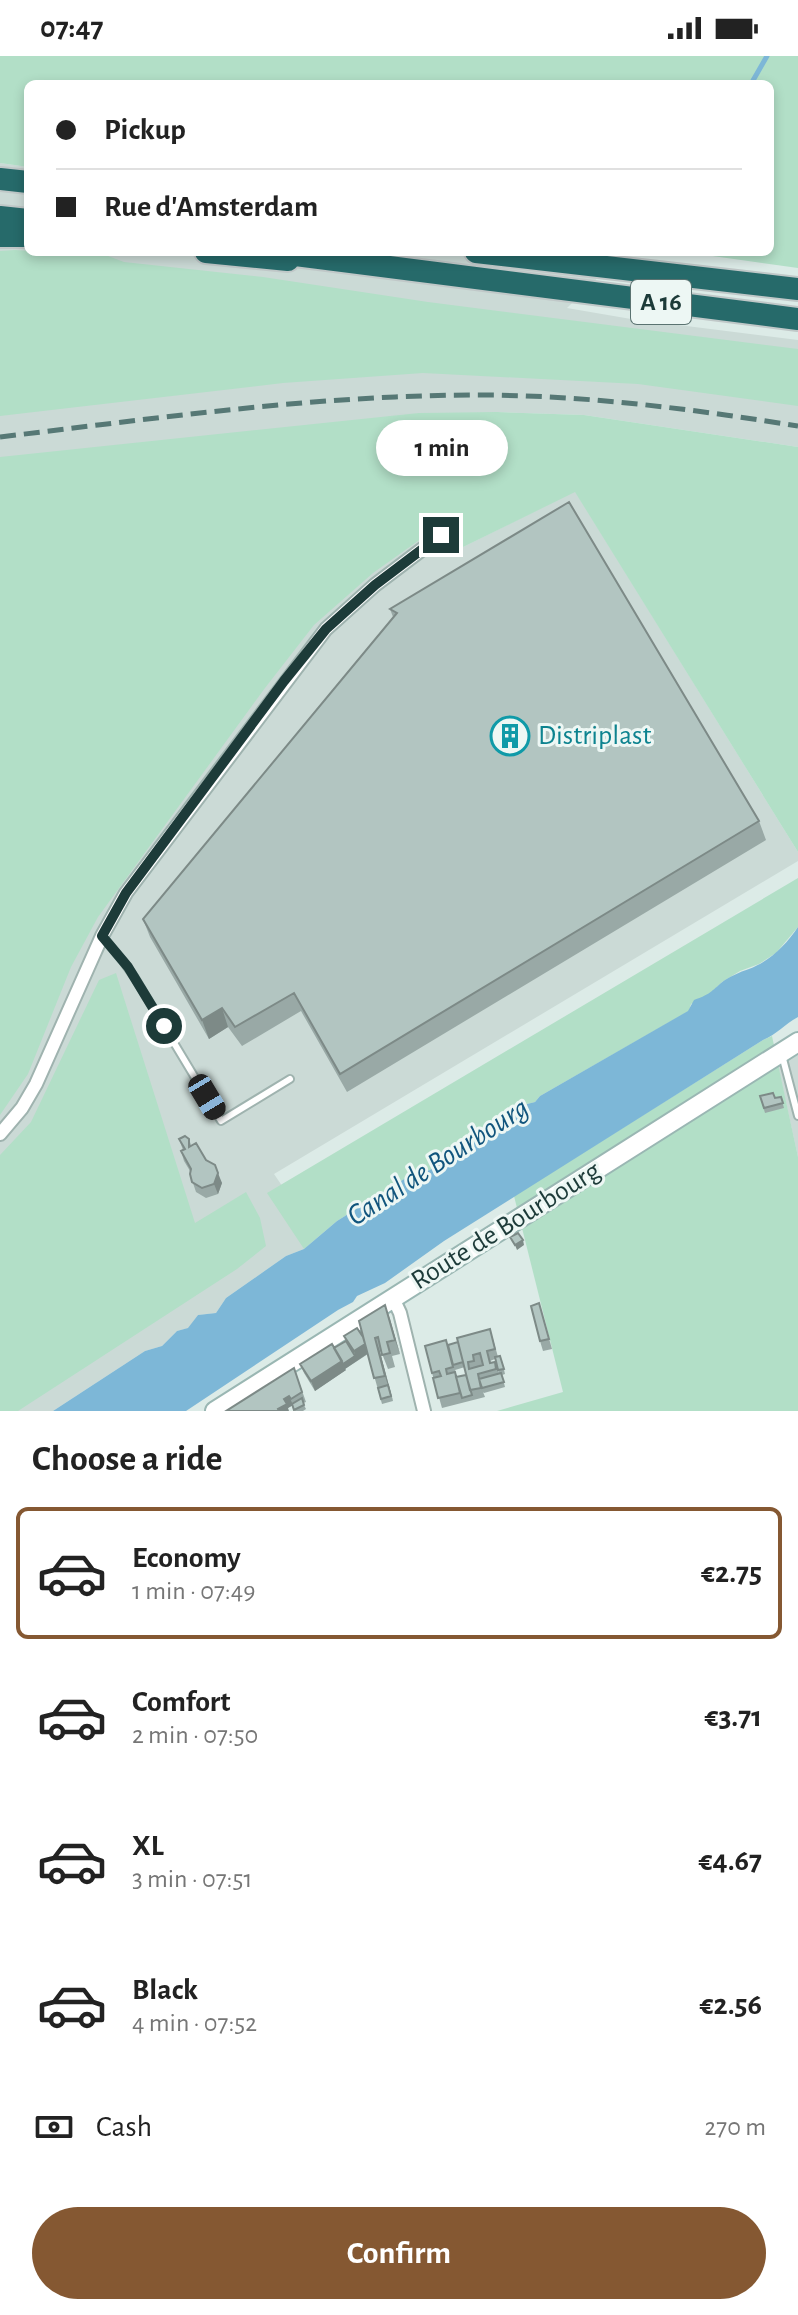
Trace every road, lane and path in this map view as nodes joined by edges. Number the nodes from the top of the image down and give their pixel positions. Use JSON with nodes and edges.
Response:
{"nodes":[{"id":1,"x":0,"y":179,"type":"edge"},
{"id":2,"x":24,"y":182,"type":"edge"},
{"id":3,"x":0,"y":191,"type":"edge"},
{"id":4,"x":24,"y":194,"type":"edge"},
{"id":5,"x":0,"y":217,"type":"edge"},
{"id":6,"x":24,"y":220,"type":"edge"},
{"id":7,"x":0,"y":236,"type":"edge"},
{"id":8,"x":24,"y":236,"type":"edge"},
{"id":9,"x":245,"y":256,"type":"edge"},
{"id":10,"x":303,"y":256,"type":"edge"},
{"id":11,"x":511,"y":256,"type":"edge"},
{"id":12,"x":524,"y":285,"type":"junction"},
{"id":13,"x":798,"y":289,"type":"edge"},
{"id":14,"x":798,"y":319,"type":"edge"},
{"id":15,"x":441,"y":535,"type":"dead end"},
{"id":16,"x":102,"y":936,"type":"junction"},
{"id":17,"x":798,"y":1042,"type":"edge"},
{"id":18,"x":781,"y":1052,"type":"junction"},
{"id":19,"x":290,"y":1079,"type":"dead end"},
{"id":20,"x":798,"y":1116,"type":"edge"},
{"id":21,"x":0,"y":1134,"type":"edge"},
{"id":22,"x":393,"y":1298,"type":"junction"},
{"id":23,"x":215,"y":1411,"type":"edge"},
{"id":24,"x":424,"y":1411,"type":"edge"}],
"edges":[{"from":1,"to":2,"type":"highway"},
{"from":3,"to":4,"type":"highway"},
{"from":5,"to":6,"type":"highway"},
{"from":7,"to":8,"type":"highway"},
{"from":9,"to":12,"type":"highway"},
{"from":10,"to":12,"type":"highway","number":"A 16"},
{"from":11,"to":13,"type":"highway","number":"A 16"},
{"from":12,"to":14,"type":"highway","number":"A 16"},
{"from":15,"to":16,"type":"street"},
{"from":16,"to":19,"type":"lane"},
{"from":16,"to":21,"type":"street"},
{"from":17,"to":18,"type":"main road","name":"Route de Bourbourg"},
{"from":18,"to":20,"type":"lane"},
{"from":18,"to":22,"type":"main road","name":"Route de Bourbourg"},
{"from":22,"to":23,"type":"main road","name":"Route de Bourbourg"},
{"from":22,"to":24,"type":"street"}]}
